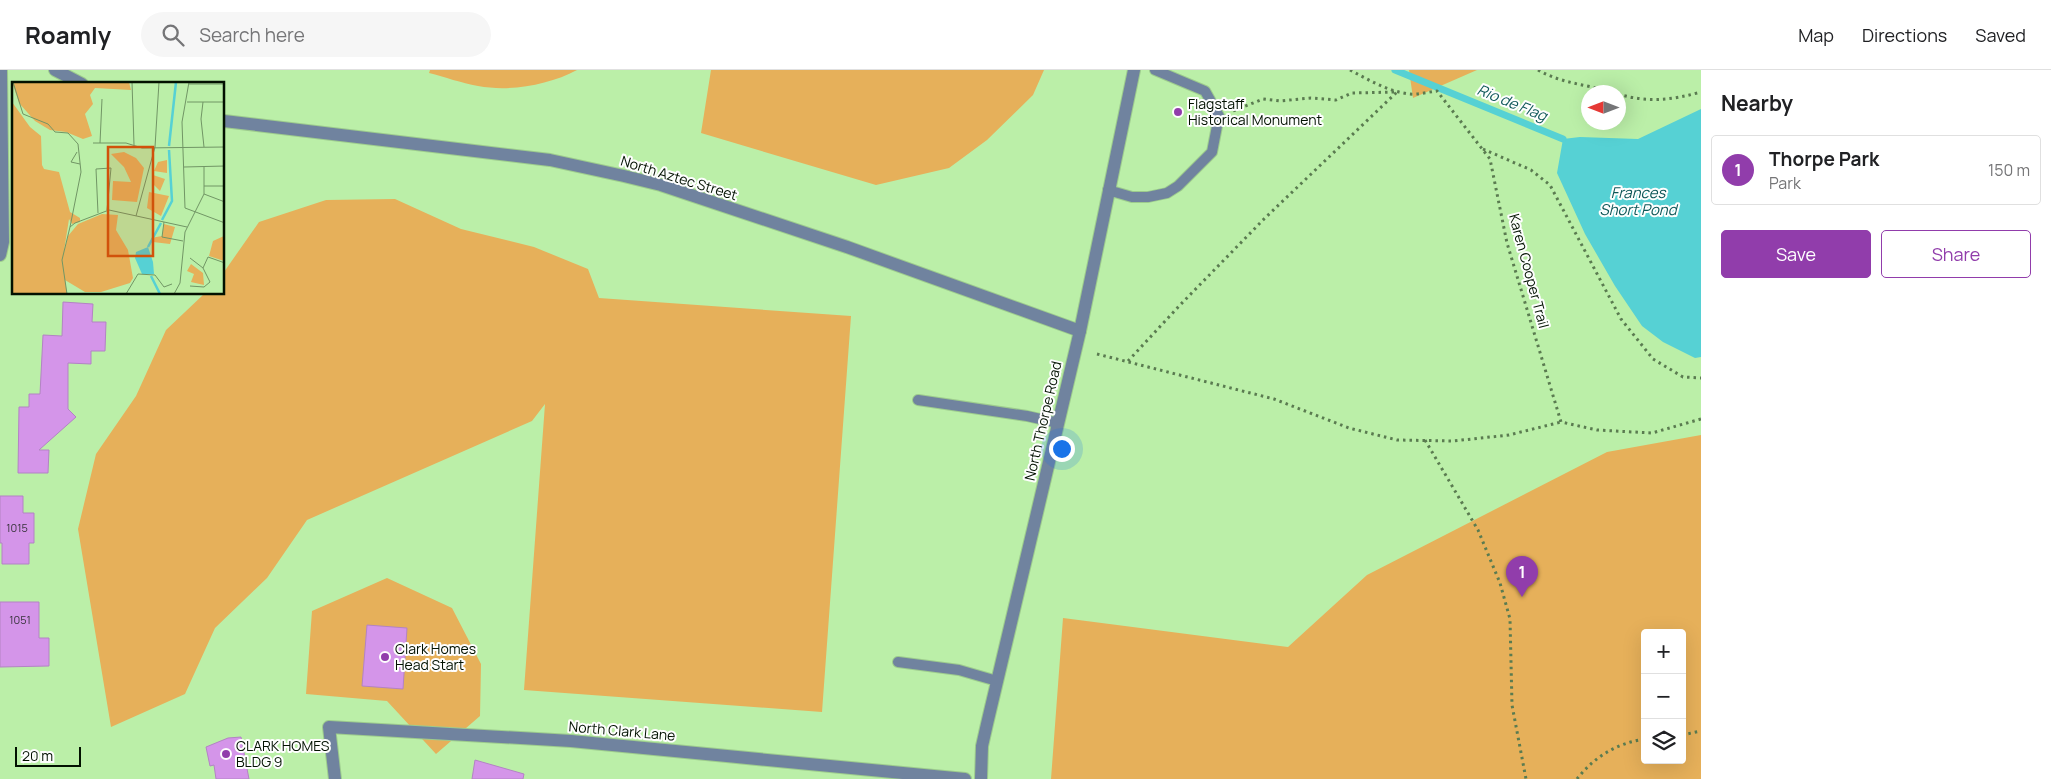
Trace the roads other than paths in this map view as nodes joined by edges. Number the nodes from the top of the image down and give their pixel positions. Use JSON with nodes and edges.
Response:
{"nodes":[{"id":1,"x":1,"y":70,"type":"edge"},
{"id":2,"x":55,"y":70,"type":"edge"},
{"id":3,"x":1134,"y":70,"type":"edge"},
{"id":4,"x":1155,"y":70,"type":"edge"},
{"id":5,"x":78,"y":82,"type":"edge"},
{"id":6,"x":225,"y":121,"type":"edge"},
{"id":7,"x":1108,"y":190,"type":"junction"},
{"id":8,"x":0,"y":255,"type":"edge"},
{"id":9,"x":1080,"y":332,"type":"junction"},
{"id":10,"x":918,"y":400,"type":"dead end"},
{"id":11,"x":1058,"y":423,"type":"junction"},
{"id":12,"x":898,"y":662,"type":"dead end"},
{"id":13,"x":997,"y":681,"type":"junction"},
{"id":14,"x":335,"y":779,"type":"edge"},
{"id":15,"x":965,"y":779,"type":"edge"},
{"id":16,"x":981,"y":779,"type":"edge"}],
"edges":[{"from":1,"to":8,"type":"street"},
{"from":2,"to":5,"type":"street"},
{"from":3,"to":7,"type":"street","name":"North Thorpe Road"},
{"from":4,"to":7,"type":"lane"},
{"from":6,"to":9,"type":"street","name":"North Aztec Street"},
{"from":7,"to":9,"type":"street","name":"North Thorpe Road"},
{"from":9,"to":11,"type":"street","name":"North Thorpe Road"},
{"from":10,"to":11,"type":"lane"},
{"from":11,"to":13,"type":"street","name":"North Thorpe Road"},
{"from":12,"to":13,"type":"lane"},
{"from":13,"to":16,"type":"street","name":"North Thorpe Road"},
{"from":14,"to":15,"type":"street","name":"North Clark Lane"}]}
